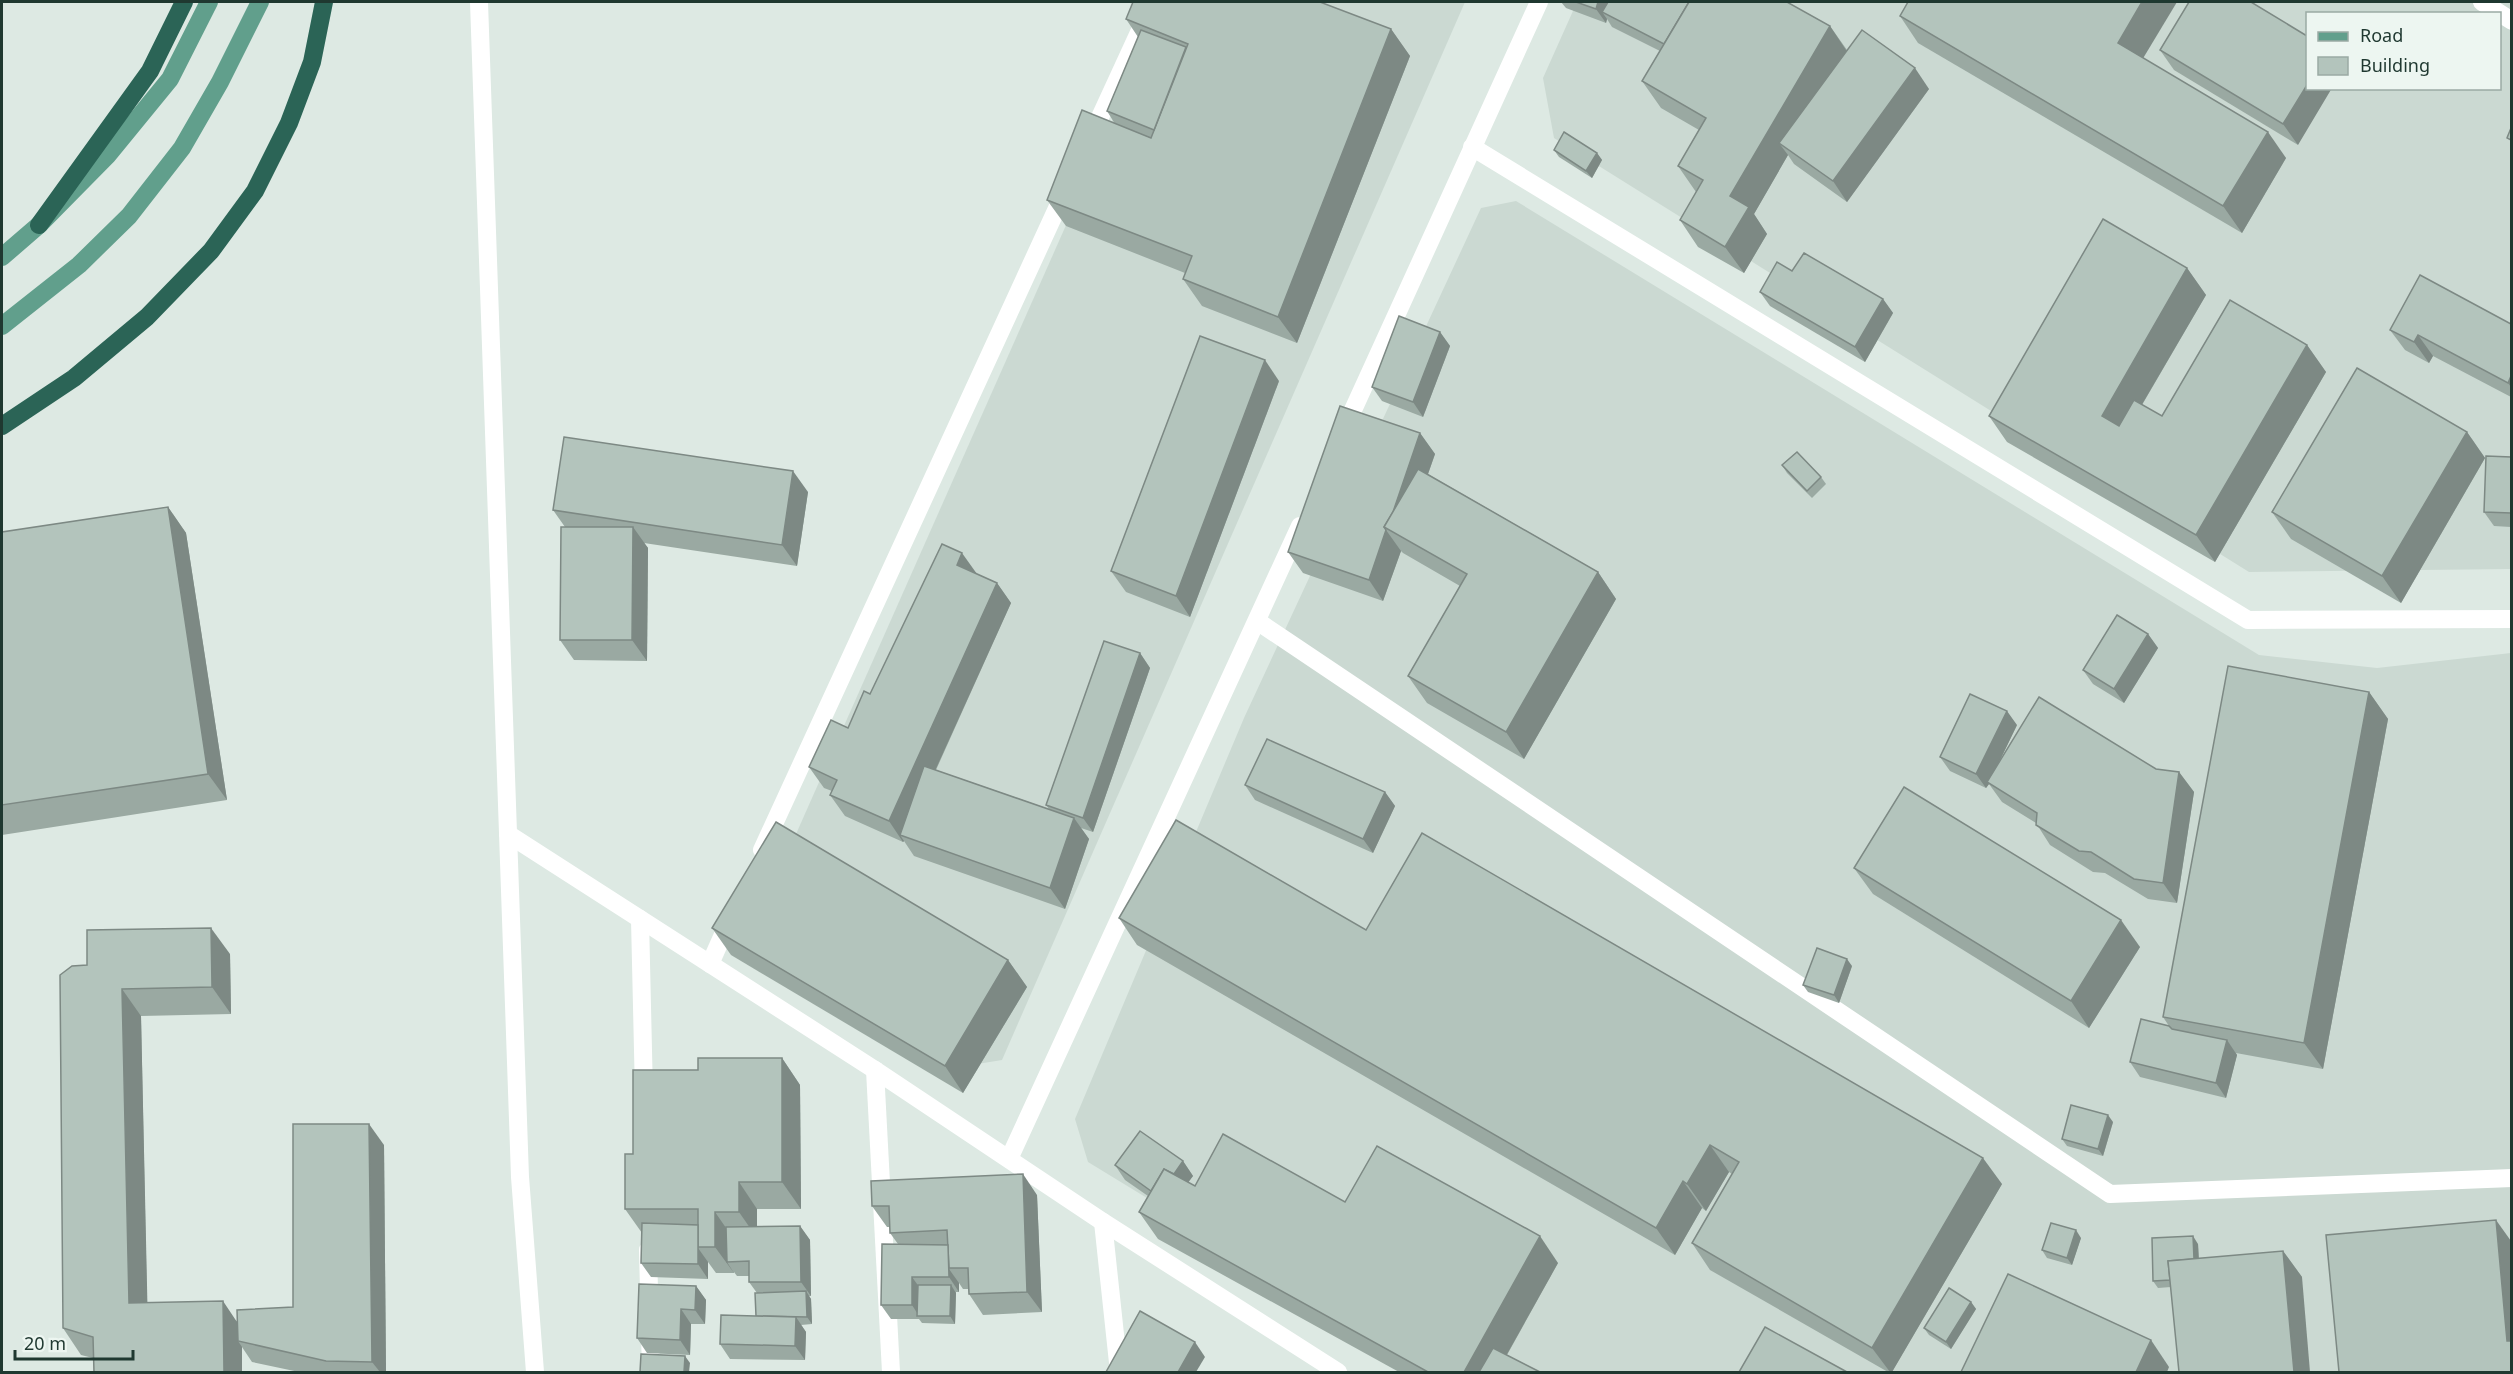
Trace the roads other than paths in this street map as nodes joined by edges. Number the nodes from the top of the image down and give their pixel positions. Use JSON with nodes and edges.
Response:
{"nodes":[{"id":1,"x":184,"y":2,"type":"edge"},
{"id":2,"x":209,"y":2,"type":"edge"},
{"id":3,"x":260,"y":2,"type":"edge"},
{"id":4,"x":324,"y":2,"type":"edge"},
{"id":5,"x":479,"y":2,"type":"edge"},
{"id":6,"x":1153,"y":2,"type":"edge"},
{"id":7,"x":1539,"y":2,"type":"edge"},
{"id":8,"x":2481,"y":2,"type":"edge"},
{"id":9,"x":2497,"y":12,"type":"edge"},
{"id":10,"x":1472,"y":147,"type":"junction"},
{"id":11,"x":1083,"y":153,"type":"edge"},
{"id":12,"x":1073,"y":174,"type":"edge"},
{"id":13,"x":39,"y":225,"type":"junction"},
{"id":14,"x":2,"y":257,"type":"edge"},
{"id":15,"x":2,"y":326,"type":"edge"},
{"id":16,"x":2,"y":426,"type":"edge"},
{"id":17,"x":1335,"y":449,"type":"edge"},
{"id":18,"x":1306,"y":513,"type":"edge"},
{"id":19,"x":2511,"y":619,"type":"edge"},
{"id":20,"x":1257,"y":621,"type":"junction"},
{"id":21,"x":508,"y":834,"type":"junction"},
{"id":22,"x":754,"y":866,"type":"edge"},
{"id":23,"x":740,"y":899,"type":"edge"},
{"id":24,"x":640,"y":919,"type":"junction"},
{"id":25,"x":710,"y":964,"type":"junction"},
{"id":26,"x":875,"y":1070,"type":"junction"},
{"id":27,"x":645,"y":1110,"type":"edge"},
{"id":28,"x":1009,"y":1159,"type":"junction"},
{"id":29,"x":2511,"y":1178,"type":"edge"},
{"id":30,"x":1103,"y":1222,"type":"junction"},
{"id":31,"x":648,"y":1229,"type":"edge"},
{"id":32,"x":534,"y":1372,"type":"edge"},
{"id":33,"x":651,"y":1372,"type":"edge"},
{"id":34,"x":891,"y":1372,"type":"edge"},
{"id":35,"x":1119,"y":1372,"type":"edge"},
{"id":36,"x":1338,"y":1372,"type":"edge"}],
"edges":[{"from":1,"to":13,"type":"highway"},
{"from":2,"to":13,"type":"main road"},
{"from":3,"to":15,"type":"main road"},
{"from":4,"to":16,"type":"highway"},
{"from":5,"to":21,"type":"street"},
{"from":6,"to":11,"type":"street"},
{"from":7,"to":10,"type":"street"},
{"from":8,"to":9,"type":"street"},
{"from":10,"to":17,"type":"street"},
{"from":10,"to":19,"type":"street"},
{"from":12,"to":22,"type":"street"},
{"from":13,"to":14,"type":"main road"},
{"from":18,"to":20,"type":"street"},
{"from":20,"to":28,"type":"street"},
{"from":20,"to":29,"type":"street"},
{"from":21,"to":24,"type":"street"},
{"from":21,"to":32,"type":"street"},
{"from":23,"to":25,"type":"street"},
{"from":24,"to":25,"type":"street"},
{"from":24,"to":27,"type":"street"},
{"from":25,"to":26,"type":"street"},
{"from":26,"to":28,"type":"street"},
{"from":26,"to":34,"type":"street"},
{"from":28,"to":30,"type":"street"},
{"from":30,"to":35,"type":"street"},
{"from":30,"to":36,"type":"street"},
{"from":31,"to":33,"type":"street"}]}
